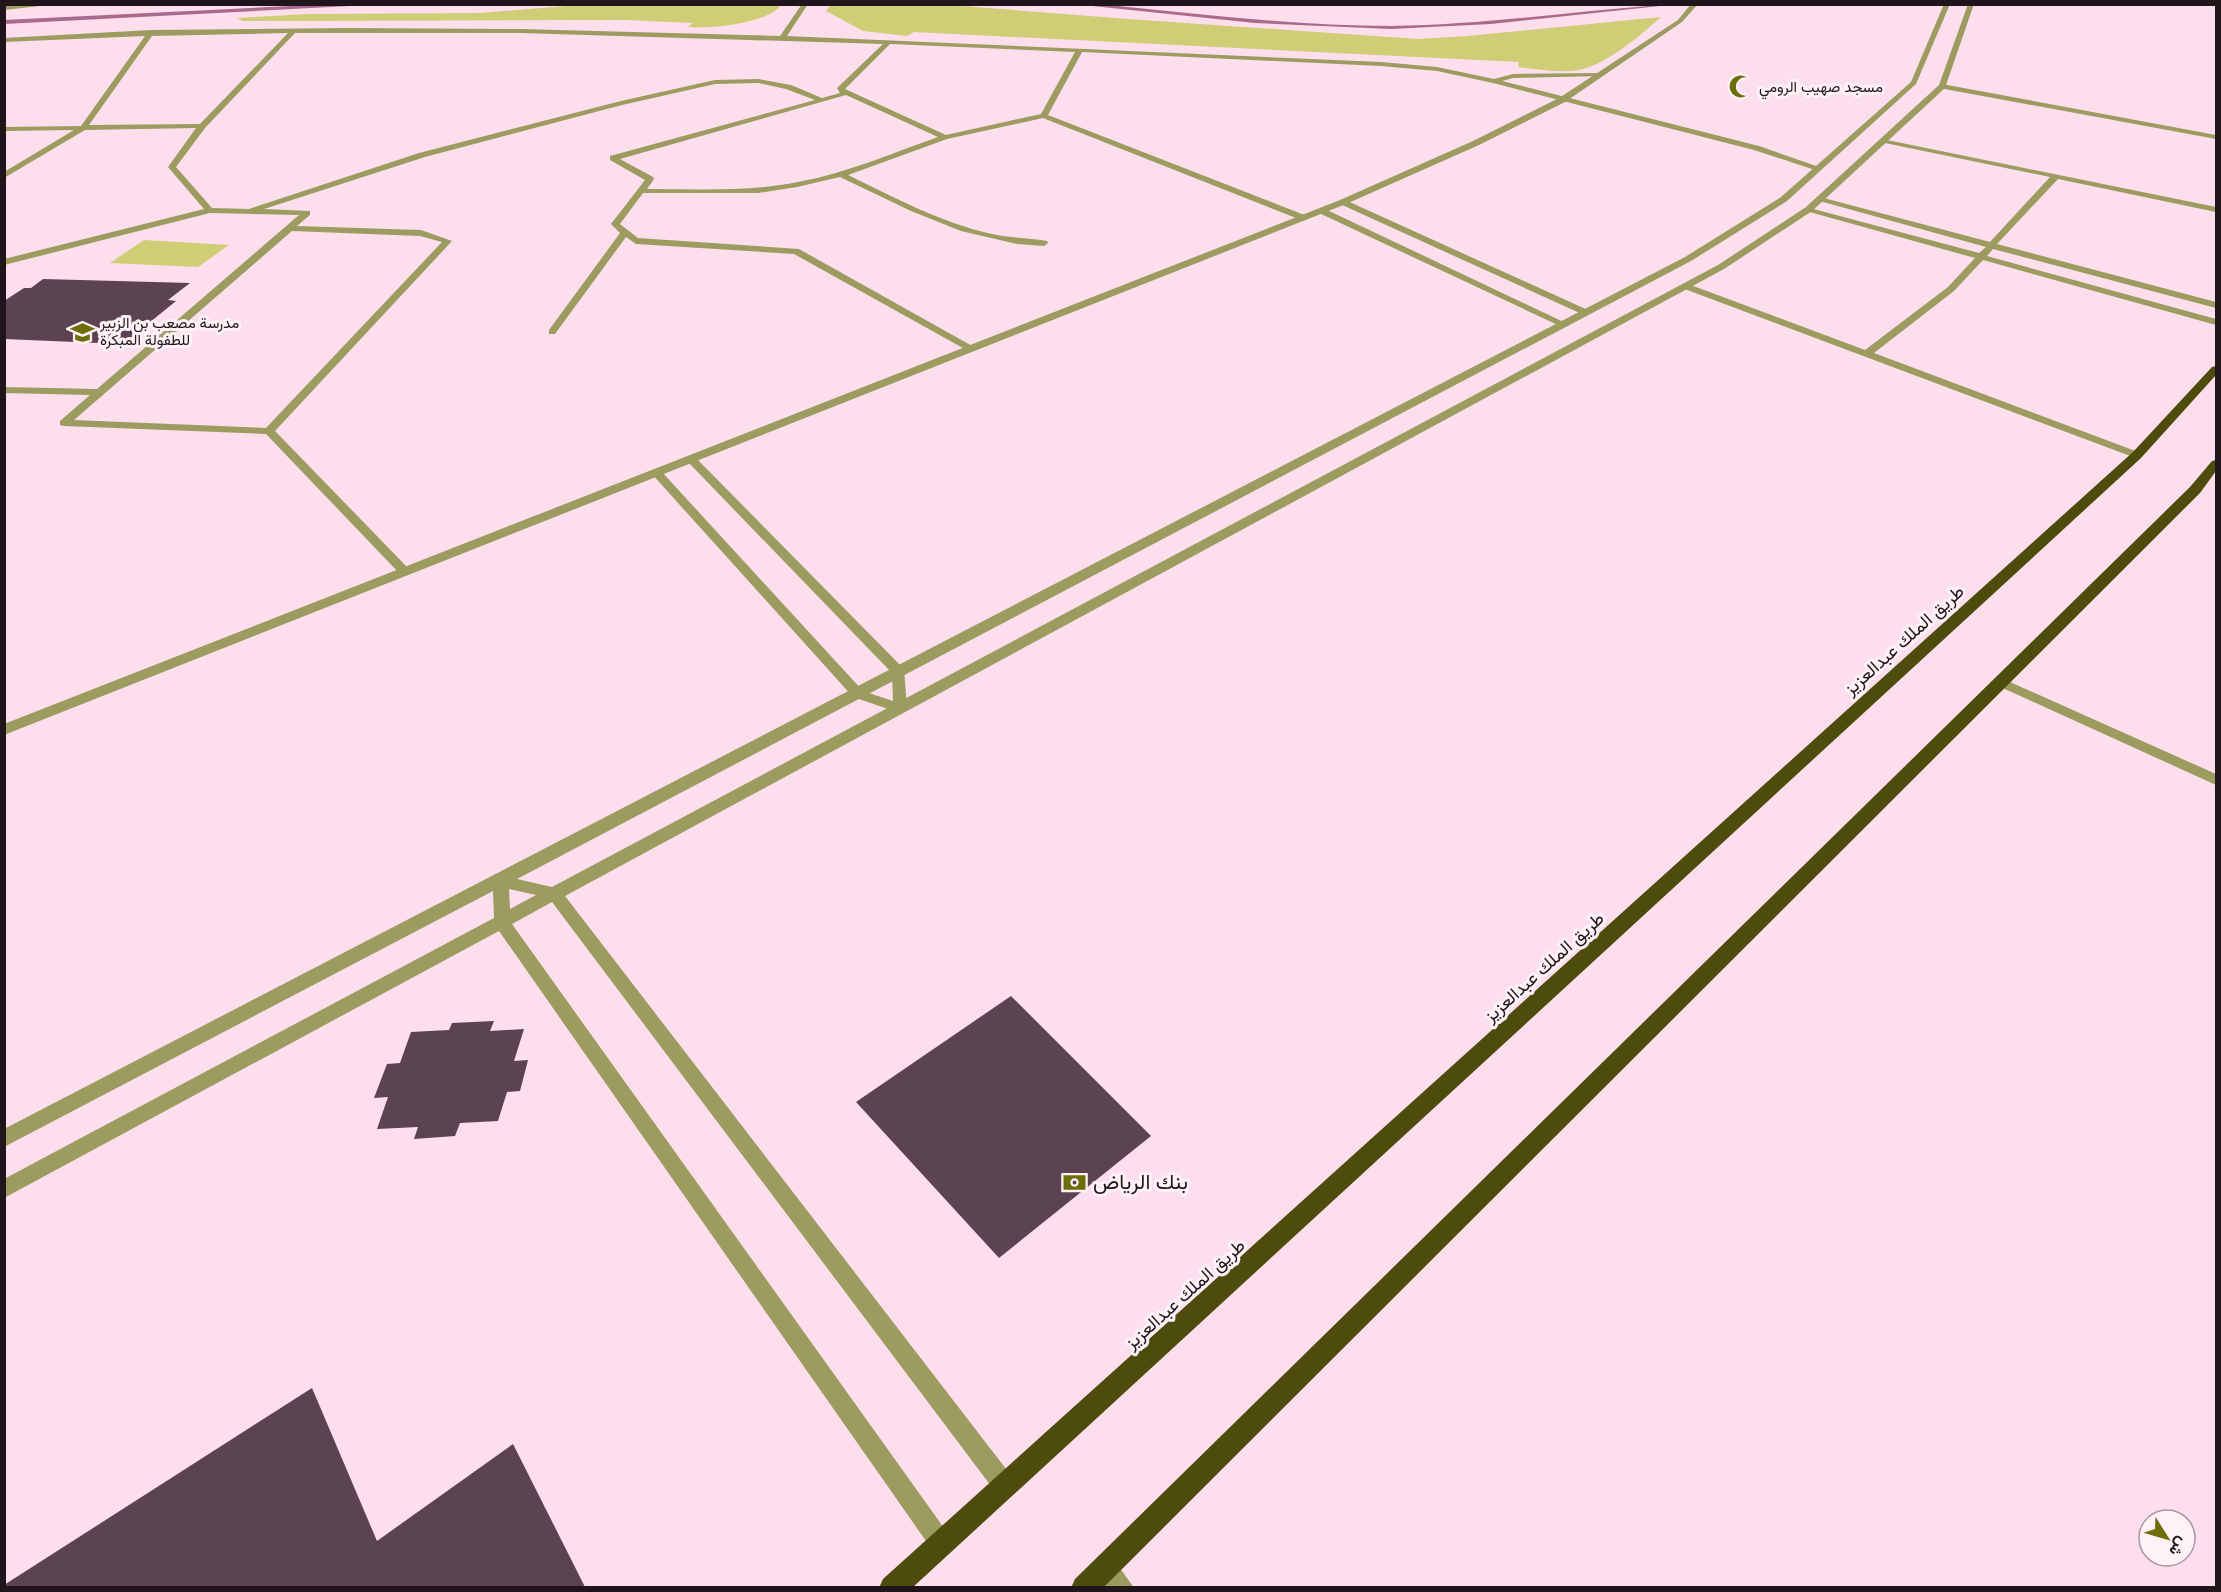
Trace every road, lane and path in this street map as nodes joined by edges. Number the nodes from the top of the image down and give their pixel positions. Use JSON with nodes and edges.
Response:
{"nodes":[{"id":1,"x":55,"y":4,"type":"edge"},
{"id":2,"x":805,"y":4,"type":"edge"},
{"id":3,"x":1695,"y":4,"type":"edge"},
{"id":4,"x":1947,"y":4,"type":"edge"},
{"id":5,"x":1971,"y":4,"type":"edge"},
{"id":6,"x":9,"y":7,"type":"edge"},
{"id":7,"x":293,"y":31,"type":"junction"},
{"id":8,"x":151,"y":32,"type":"junction"},
{"id":9,"x":782,"y":38,"type":"junction"},
{"id":10,"x":8,"y":39,"type":"edge"},
{"id":11,"x":887,"y":43,"type":"junction"},
{"id":12,"x":4,"y":47,"type":"edge"},
{"id":13,"x":1079,"y":51,"type":"junction"},
{"id":14,"x":1600,"y":75,"type":"junction"},
{"id":15,"x":1494,"y":81,"type":"junction"},
{"id":16,"x":1942,"y":86,"type":"junction"},
{"id":17,"x":847,"y":93,"type":"junction"},
{"id":18,"x":822,"y":100,"type":"junction"},
{"id":19,"x":1562,"y":100,"type":"junction"},
{"id":20,"x":1044,"y":116,"type":"junction"},
{"id":21,"x":202,"y":126,"type":"junction"},
{"id":22,"x":83,"y":128,"type":"junction"},
{"id":23,"x":4,"y":129,"type":"edge"},
{"id":24,"x":945,"y":137,"type":"junction"},
{"id":25,"x":2217,"y":137,"type":"edge"},
{"id":26,"x":1885,"y":141,"type":"junction"},
{"id":27,"x":1818,"y":168,"type":"junction"},
{"id":28,"x":840,"y":174,"type":"junction"},
{"id":29,"x":4,"y":176,"type":"edge"},
{"id":30,"x":2056,"y":176,"type":"junction"},
{"id":31,"x":641,"y":191,"type":"junction"},
{"id":32,"x":1343,"y":202,"type":"junction"},
{"id":33,"x":1814,"y":205,"type":"junction"},
{"id":34,"x":2217,"y":209,"type":"edge"},
{"id":35,"x":210,"y":210,"type":"junction"},
{"id":36,"x":250,"y":211,"type":"junction"},
{"id":37,"x":1322,"y":211,"type":"junction"},
{"id":38,"x":1304,"y":218,"type":"junction"},
{"id":39,"x":290,"y":228,"type":"junction"},
{"id":40,"x":625,"y":232,"type":"junction"},
{"id":41,"x":1044,"y":243,"type":"dead end"},
{"id":42,"x":1991,"y":245,"type":"junction"},
{"id":43,"x":1980,"y":257,"type":"junction"},
{"id":44,"x":4,"y":262,"type":"edge"},
{"id":45,"x":1685,"y":286,"type":"junction"},
{"id":46,"x":2217,"y":305,"type":"edge"},
{"id":47,"x":1587,"y":313,"type":"junction"},
{"id":48,"x":2217,"y":322,"type":"edge"},
{"id":49,"x":1565,"y":325,"type":"junction"},
{"id":50,"x":552,"y":332,"type":"dead end"},
{"id":51,"x":970,"y":349,"type":"junction"},
{"id":52,"x":1866,"y":354,"type":"junction"},
{"id":53,"x":2217,"y":369,"type":"edge"},
{"id":54,"x":4,"y":390,"type":"edge"},
{"id":55,"x":100,"y":392,"type":"junction"},
{"id":56,"x":269,"y":431,"type":"junction"},
{"id":57,"x":2137,"y":455,"type":"junction"},
{"id":58,"x":691,"y":459,"type":"junction"},
{"id":59,"x":2217,"y":464,"type":"edge"},
{"id":60,"x":657,"y":473,"type":"junction"},
{"id":61,"x":405,"y":572,"type":"junction"},
{"id":62,"x":899,"y":672,"type":"junction"},
{"id":63,"x":2001,"y":682,"type":"junction"},
{"id":64,"x":858,"y":694,"type":"junction"},
{"id":65,"x":900,"y":708,"type":"junction"},
{"id":66,"x":4,"y":730,"type":"edge"},
{"id":67,"x":2217,"y":780,"type":"edge"},
{"id":68,"x":501,"y":881,"type":"junction"},
{"id":69,"x":555,"y":894,"type":"junction"},
{"id":70,"x":502,"y":922,"type":"junction"},
{"id":71,"x":4,"y":1139,"type":"edge"},
{"id":72,"x":4,"y":1189,"type":"edge"},
{"id":73,"x":1005,"y":1486,"type":"junction"},
{"id":74,"x":941,"y":1543,"type":"junction"},
{"id":75,"x":1105,"y":1566,"type":"junction"},
{"id":76,"x":892,"y":1587,"type":"edge"},
{"id":77,"x":1084,"y":1587,"type":"edge"},
{"id":78,"x":1122,"y":1587,"type":"edge"}],
"edges":[{"from":1,"to":6,"type":"street"},
{"from":2,"to":9,"type":"street"},
{"from":3,"to":14,"type":"street"},
{"from":4,"to":27,"type":"street"},
{"from":5,"to":16,"type":"street"},
{"from":7,"to":8,"type":"street"},
{"from":7,"to":9,"type":"street"},
{"from":7,"to":21,"type":"street"},
{"from":8,"to":10,"type":"street"},
{"from":8,"to":22,"type":"street"},
{"from":9,"to":11,"type":"street"},
{"from":10,"to":12,"type":"street"},
{"from":11,"to":13,"type":"street"},
{"from":11,"to":17,"type":"street"},
{"from":13,"to":15,"type":"street"},
{"from":13,"to":20,"type":"street"},
{"from":14,"to":15,"type":"street"},
{"from":14,"to":19,"type":"street"},
{"from":15,"to":19,"type":"street"},
{"from":16,"to":25,"type":"street"},
{"from":16,"to":26,"type":"street"},
{"from":17,"to":18,"type":"street"},
{"from":17,"to":24,"type":"street"},
{"from":18,"to":31,"type":"street"},
{"from":18,"to":36,"type":"street"},
{"from":19,"to":27,"type":"street"},
{"from":19,"to":32,"type":"street"},
{"from":20,"to":24,"type":"street"},
{"from":20,"to":38,"type":"street"},
{"from":21,"to":22,"type":"street"},
{"from":21,"to":35,"type":"street"},
{"from":22,"to":23,"type":"street"},
{"from":22,"to":29,"type":"street"},
{"from":24,"to":28,"type":"street"},
{"from":26,"to":30,"type":"street"},
{"from":26,"to":33,"type":"street"},
{"from":27,"to":47,"type":"street"},
{"from":28,"to":31,"type":"street"},
{"from":28,"to":41,"type":"street"},
{"from":30,"to":34,"type":"street"},
{"from":30,"to":42,"type":"street"},
{"from":31,"to":40,"type":"street"},
{"from":32,"to":37,"type":"street"},
{"from":32,"to":47,"type":"street"},
{"from":33,"to":42,"type":"street"},
{"from":33,"to":43,"type":"street"},
{"from":33,"to":45,"type":"street"},
{"from":35,"to":36,"type":"street"},
{"from":35,"to":44,"type":"street"},
{"from":36,"to":39,"type":"street"},
{"from":37,"to":38,"type":"street"},
{"from":37,"to":49,"type":"street"},
{"from":38,"to":51,"type":"street"},
{"from":39,"to":55,"type":"street"},
{"from":39,"to":56,"type":"street"},
{"from":40,"to":50,"type":"street"},
{"from":40,"to":51,"type":"street"},
{"from":42,"to":43,"type":"street"},
{"from":42,"to":46,"type":"street"},
{"from":43,"to":48,"type":"street"},
{"from":43,"to":52,"type":"street"},
{"from":45,"to":52,"type":"street"},
{"from":45,"to":65,"type":"street"},
{"from":47,"to":49,"type":"street"},
{"from":49,"to":62,"type":"street"},
{"from":51,"to":58,"type":"street"},
{"from":52,"to":57,"type":"street"},
{"from":53,"to":57,"type":"highway","name":"طريق الملك عبدالعزيز"},
{"from":54,"to":55,"type":"street"},
{"from":55,"to":56,"type":"street"},
{"from":56,"to":61,"type":"street"},
{"from":57,"to":73,"type":"highway","name":"طريق الملك عبدالعزيز"},
{"from":58,"to":60,"type":"street"},
{"from":58,"to":62,"type":"street"},
{"from":59,"to":63,"type":"highway"},
{"from":60,"to":61,"type":"street"},
{"from":60,"to":64,"type":"street"},
{"from":61,"to":66,"type":"street"},
{"from":62,"to":64,"type":"street"},
{"from":62,"to":65,"type":"street"},
{"from":63,"to":67,"type":"street"},
{"from":63,"to":75,"type":"highway"},
{"from":64,"to":65,"type":"street"},
{"from":64,"to":68,"type":"street"},
{"from":65,"to":69,"type":"street"},
{"from":68,"to":69,"type":"street"},
{"from":68,"to":70,"type":"street"},
{"from":68,"to":71,"type":"street"},
{"from":69,"to":70,"type":"street"},
{"from":69,"to":73,"type":"street"},
{"from":70,"to":72,"type":"street"},
{"from":70,"to":74,"type":"street"},
{"from":73,"to":74,"type":"highway","name":"طريق الملك عبدالعزيز"},
{"from":74,"to":76,"type":"highway","name":"طريق الملك عبدالعزيز"},
{"from":75,"to":77,"type":"highway"},
{"from":75,"to":78,"type":"street"}]}
